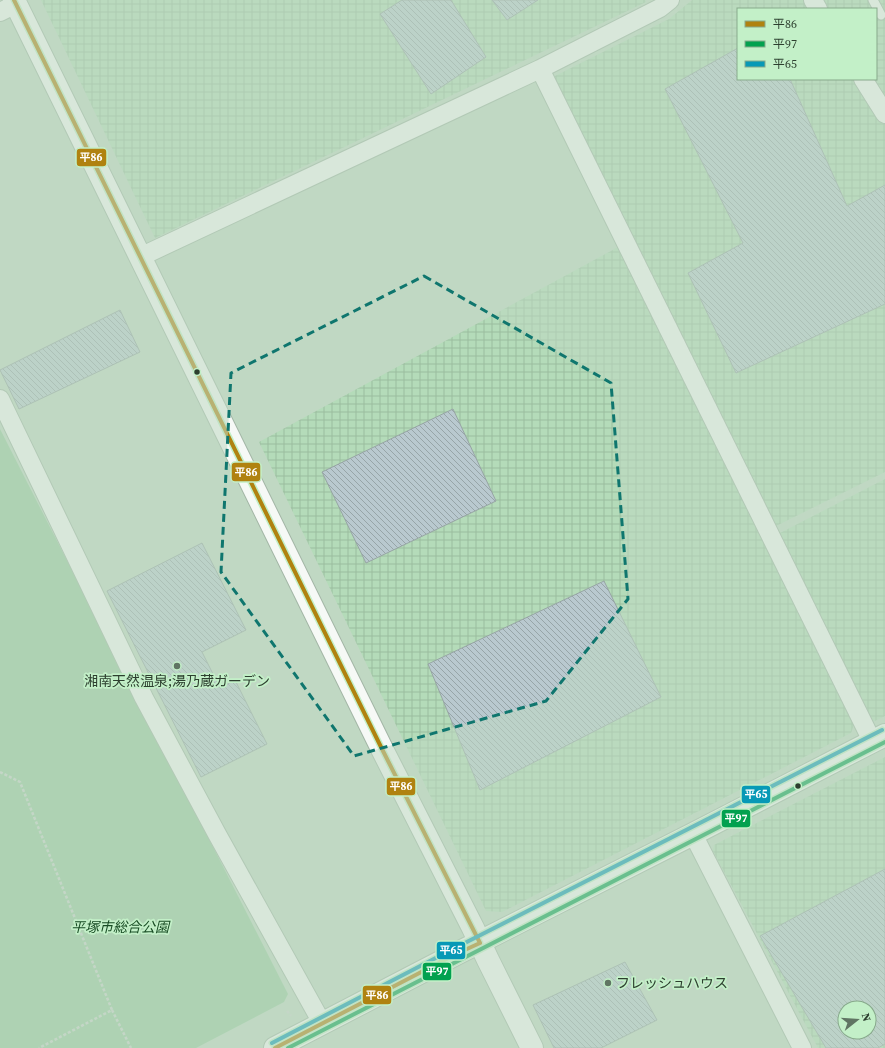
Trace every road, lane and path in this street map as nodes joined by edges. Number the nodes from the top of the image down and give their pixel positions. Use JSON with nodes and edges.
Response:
{"nodes":[{"id":1,"x":873,"y":0,"type":"edge"},
{"id":2,"x":661,"y":3,"type":"edge"},
{"id":3,"x":10,"y":5,"type":"edge"},
{"id":4,"x":884,"y":17,"type":"edge"},
{"id":5,"x":540,"y":69,"type":"junction"},
{"id":6,"x":864,"y":80,"type":"edge"},
{"id":7,"x":885,"y":114,"type":"edge"},
{"id":8,"x":140,"y":257,"type":"junction"},
{"id":9,"x":0,"y":400,"type":"edge"},
{"id":10,"x":879,"y":738,"type":"edge"},
{"id":11,"x":0,"y":772,"type":"edge"},
{"id":12,"x":693,"y":834,"type":"junction"},
{"id":13,"x":480,"y":943,"type":"junction"},
{"id":14,"x":112,"y":1010,"type":"junction"},
{"id":15,"x":287,"y":1010,"type":"dead end"},
{"id":16,"x":290,"y":1016,"type":"dead end"},
{"id":17,"x":322,"y":1023,"type":"junction"},
{"id":18,"x":39,"y":1048,"type":"edge"},
{"id":19,"x":131,"y":1048,"type":"edge"},
{"id":20,"x":275,"y":1048,"type":"edge"},
{"id":21,"x":532,"y":1048,"type":"edge"},
{"id":22,"x":802,"y":1048,"type":"edge"}],
"edges":[{"from":1,"to":4,"type":"lane"},
{"from":2,"to":5,"type":"street"},
{"from":3,"to":8,"type":"street"},
{"from":5,"to":8,"type":"street"},
{"from":5,"to":10,"type":"street"},
{"from":6,"to":7,"type":"street"},
{"from":8,"to":13,"type":"street"},
{"from":9,"to":17,"type":"street"},
{"from":10,"to":12,"type":"street"},
{"from":11,"to":14,"type":"path"},
{"from":12,"to":13,"type":"street"},
{"from":12,"to":22,"type":"street"},
{"from":13,"to":17,"type":"street"},
{"from":13,"to":21,"type":"street"},
{"from":14,"to":18,"type":"path"},
{"from":14,"to":19,"type":"path"},
{"from":15,"to":16,"type":"path"},
{"from":17,"to":20,"type":"street"}]}
